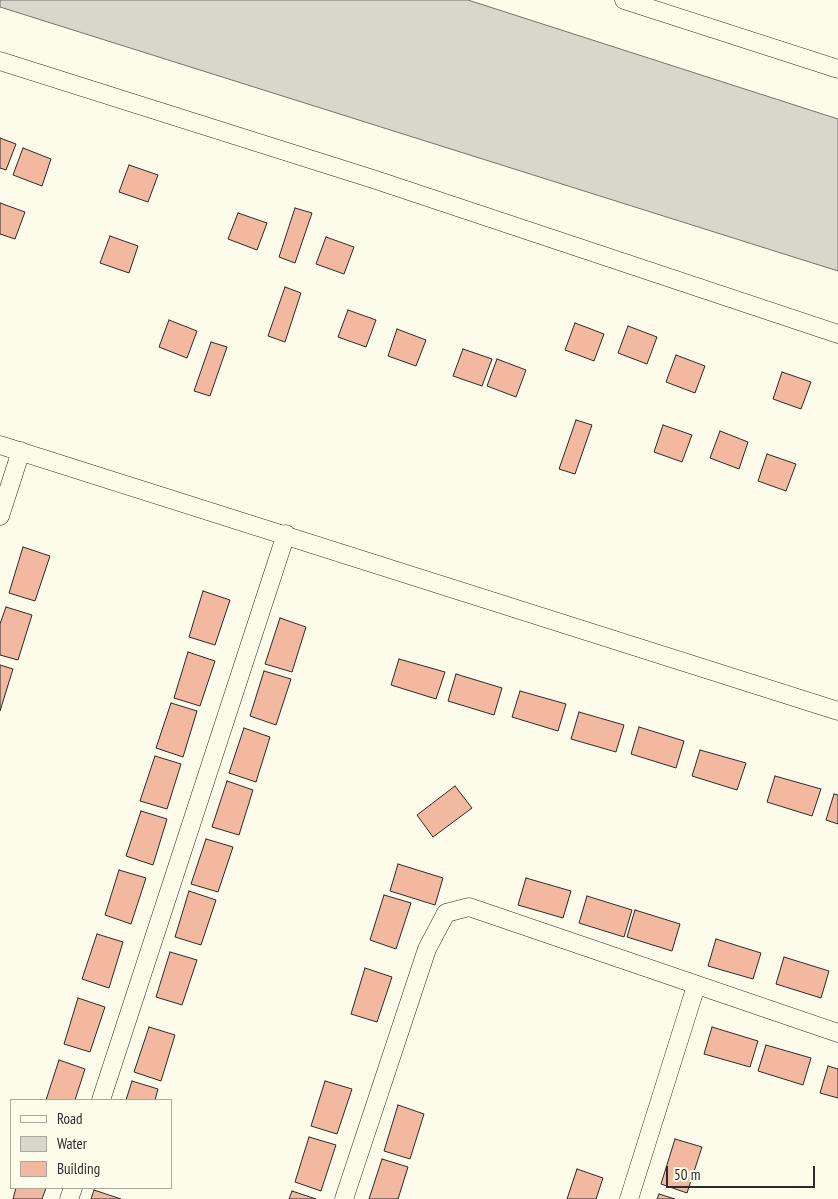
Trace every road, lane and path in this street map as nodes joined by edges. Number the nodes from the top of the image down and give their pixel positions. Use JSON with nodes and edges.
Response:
{"nodes":[{"id":1,"x":624,"y":0,"type":"edge"},
{"id":2,"x":0,"y":61,"type":"edge"},
{"id":3,"x":838,"y":69,"type":"edge"},
{"id":4,"x":838,"y":334,"type":"edge"},
{"id":5,"x":0,"y":444,"type":"edge"},
{"id":6,"x":21,"y":451,"type":"junction"},
{"id":7,"x":0,"y":516,"type":"edge"},
{"id":8,"x":286,"y":534,"type":"junction"},
{"id":9,"x":838,"y":711,"type":"edge"},
{"id":10,"x":696,"y":986,"type":"junction"},
{"id":11,"x":838,"y":1033,"type":"edge"},
{"id":12,"x":101,"y":1099,"type":"edge"},
{"id":13,"x":344,"y":1199,"type":"edge"},
{"id":14,"x":629,"y":1199,"type":"edge"}],
"edges":[{"from":1,"to":3,"type":"street"},
{"from":2,"to":4,"type":"street"},
{"from":5,"to":6,"type":"street"},
{"from":6,"to":7,"type":"street"},
{"from":6,"to":8,"type":"street"},
{"from":8,"to":9,"type":"street"},
{"from":8,"to":12,"type":"street"},
{"from":10,"to":11,"type":"street"},
{"from":10,"to":13,"type":"street"},
{"from":10,"to":14,"type":"street"}]}
